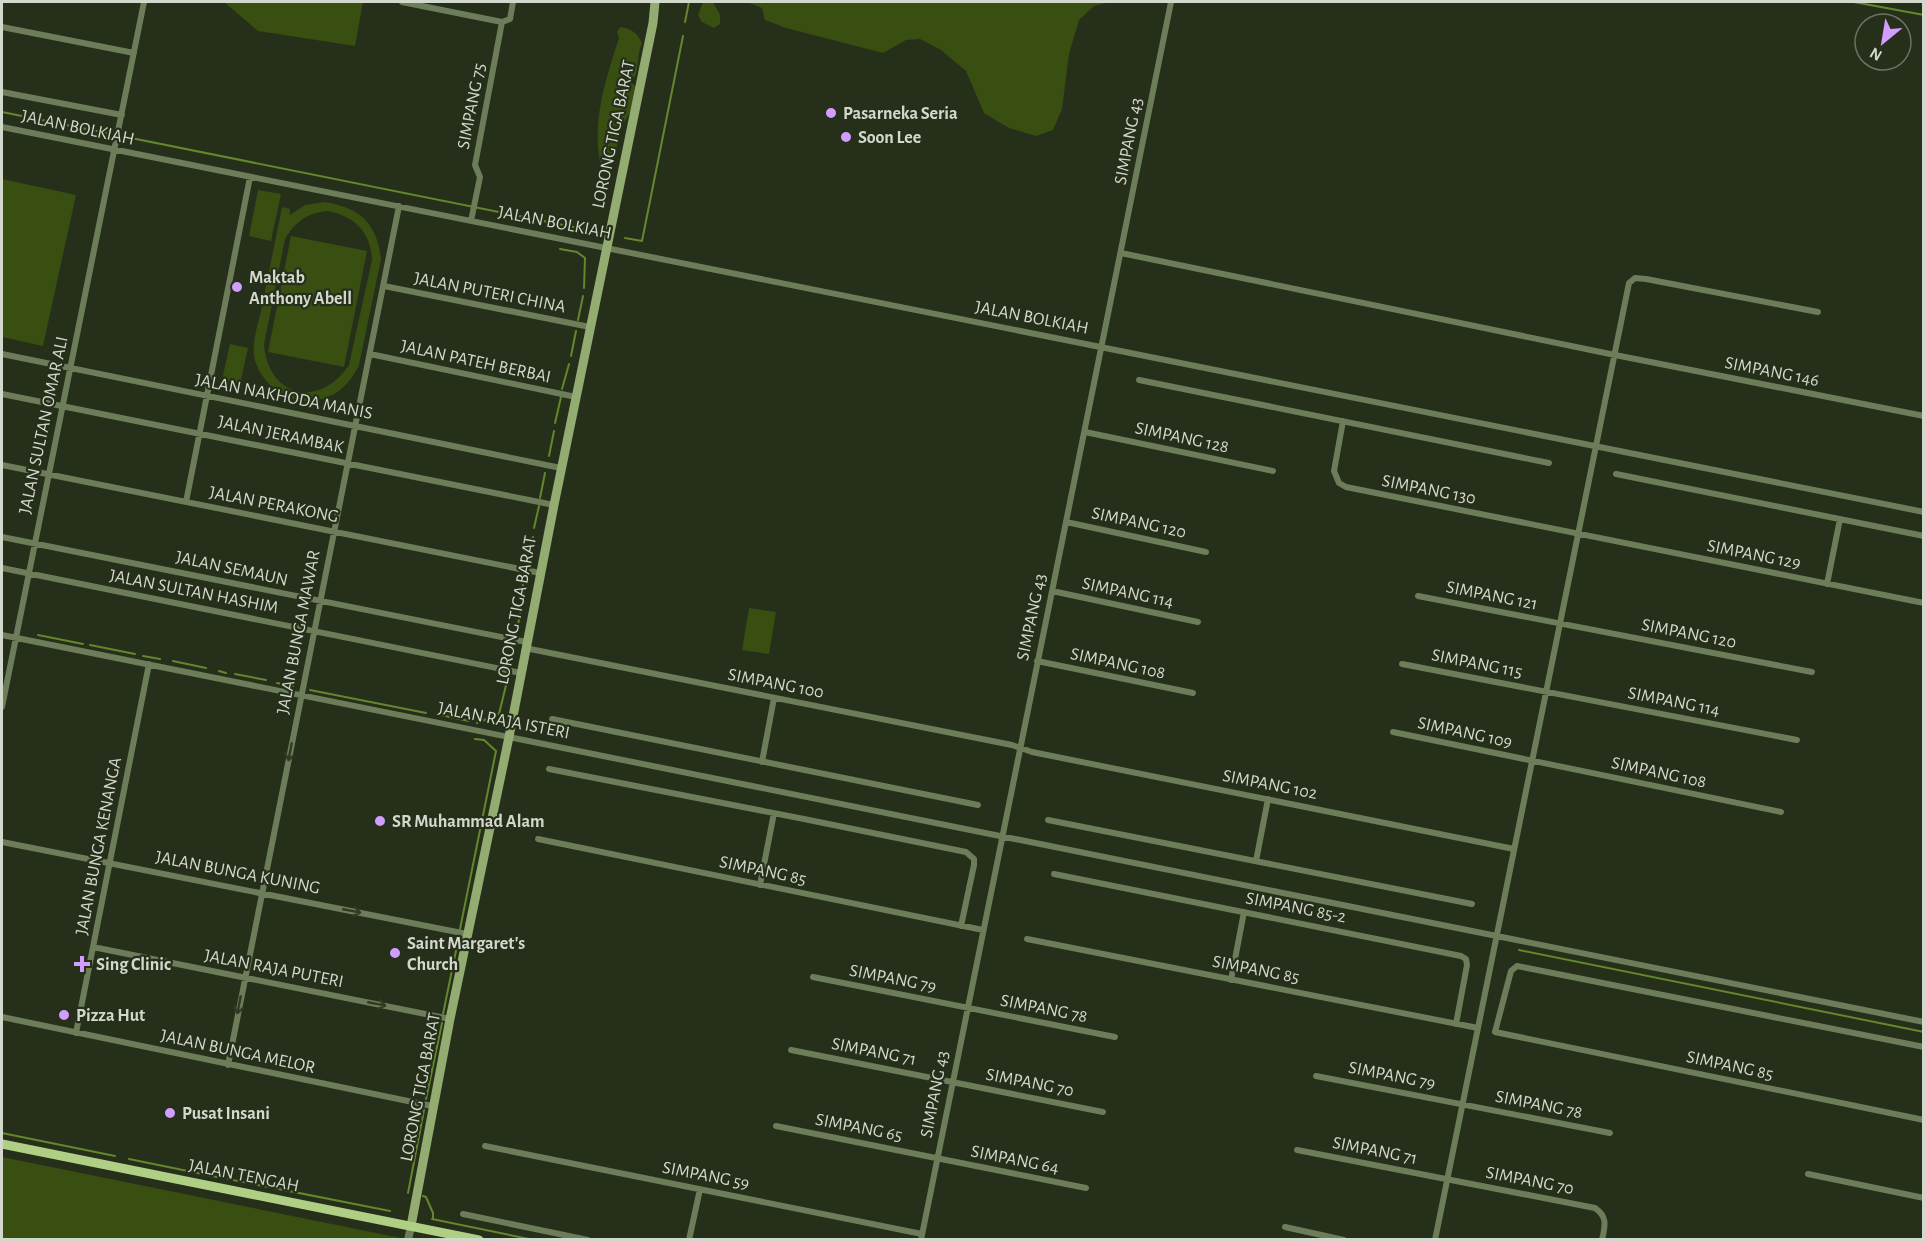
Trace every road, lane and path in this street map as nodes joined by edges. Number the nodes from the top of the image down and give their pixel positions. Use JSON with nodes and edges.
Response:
{"nodes":[{"id":1,"x":144,"y":2,"type":"edge"},
{"id":2,"x":402,"y":2,"type":"edge"},
{"id":3,"x":513,"y":2,"type":"edge"},
{"id":4,"x":655,"y":2,"type":"edge"},
{"id":5,"x":1172,"y":2,"type":"edge"},
{"id":6,"x":502,"y":22,"type":"junction"},
{"id":7,"x":2,"y":27,"type":"edge"},
{"id":8,"x":134,"y":53,"type":"junction"},
{"id":9,"x":2,"y":92,"type":"edge"},
{"id":10,"x":122,"y":115,"type":"junction"},
{"id":11,"x":2,"y":126,"type":"edge"},
{"id":12,"x":115,"y":150,"type":"junction"},
{"id":13,"x":249,"y":177,"type":"junction"},
{"id":14,"x":399,"y":206,"type":"junction"},
{"id":15,"x":472,"y":217,"type":"junction"},
{"id":16,"x":607,"y":248,"type":"junction"},
{"id":17,"x":1121,"y":253,"type":"junction"},
{"id":18,"x":384,"y":286,"type":"junction"},
{"id":19,"x":1818,"y":312,"type":"dead end"},
{"id":20,"x":590,"y":327,"type":"junction"},
{"id":21,"x":1103,"y":346,"type":"junction"},
{"id":22,"x":2,"y":354,"type":"edge"},
{"id":23,"x":370,"y":354,"type":"junction"},
{"id":24,"x":1615,"y":355,"type":"junction"},
{"id":25,"x":70,"y":368,"type":"junction"},
{"id":26,"x":1139,"y":380,"type":"dead end"},
{"id":27,"x":2,"y":394,"type":"edge"},
{"id":28,"x":207,"y":396,"type":"junction"},
{"id":29,"x":576,"y":397,"type":"junction"},
{"id":30,"x":62,"y":406,"type":"junction"},
{"id":31,"x":1923,"y":416,"type":"edge"},
{"id":32,"x":1343,"y":422,"type":"junction"},
{"id":33,"x":354,"y":425,"type":"junction"},
{"id":34,"x":1085,"y":432,"type":"junction"},
{"id":35,"x":200,"y":433,"type":"junction"},
{"id":36,"x":1596,"y":446,"type":"junction"},
{"id":37,"x":1549,"y":463,"type":"dead end"},
{"id":38,"x":347,"y":464,"type":"junction"},
{"id":39,"x":2,"y":465,"type":"edge"},
{"id":40,"x":561,"y":468,"type":"junction"},
{"id":41,"x":1273,"y":471,"type":"dead end"},
{"id":42,"x":1616,"y":474,"type":"dead end"},
{"id":43,"x":48,"y":475,"type":"junction"},
{"id":44,"x":186,"y":502,"type":"junction"},
{"id":45,"x":554,"y":505,"type":"junction"},
{"id":46,"x":1923,"y":512,"type":"edge"},
{"id":47,"x":1840,"y":519,"type":"junction"},
{"id":48,"x":1066,"y":522,"type":"junction"},
{"id":49,"x":334,"y":532,"type":"junction"},
{"id":50,"x":1578,"y":534,"type":"junction"},
{"id":51,"x":1923,"y":536,"type":"edge"},
{"id":52,"x":2,"y":537,"type":"edge"},
{"id":53,"x":34,"y":544,"type":"junction"},
{"id":54,"x":1206,"y":552,"type":"dead end"},
{"id":55,"x":2,"y":568,"type":"edge"},
{"id":56,"x":28,"y":573,"type":"junction"},
{"id":57,"x":540,"y":573,"type":"junction"},
{"id":58,"x":1827,"y":584,"type":"junction"},
{"id":59,"x":1052,"y":591,"type":"junction"},
{"id":60,"x":1418,"y":596,"type":"dead end"},
{"id":61,"x":320,"y":602,"type":"junction"},
{"id":62,"x":1923,"y":603,"type":"edge"},
{"id":63,"x":1198,"y":622,"type":"dead end"},
{"id":64,"x":1560,"y":623,"type":"junction"},
{"id":65,"x":314,"y":630,"type":"junction"},
{"id":66,"x":2,"y":635,"type":"edge"},
{"id":67,"x":15,"y":638,"type":"junction"},
{"id":68,"x":526,"y":645,"type":"junction"},
{"id":69,"x":1037,"y":662,"type":"junction"},
{"id":70,"x":1402,"y":663,"type":"dead end"},
{"id":71,"x":149,"y":664,"type":"junction"},
{"id":72,"x":1812,"y":672,"type":"dead end"},
{"id":73,"x":521,"y":673,"type":"junction"},
{"id":74,"x":1546,"y":691,"type":"junction"},
{"id":75,"x":1193,"y":693,"type":"dead end"},
{"id":76,"x":301,"y":695,"type":"junction"},
{"id":77,"x":774,"y":698,"type":"junction"},
{"id":78,"x":2,"y":707,"type":"edge"},
{"id":79,"x":552,"y":719,"type":"dead end"},
{"id":80,"x":1393,"y":732,"type":"dead end"},
{"id":81,"x":509,"y":737,"type":"junction"},
{"id":82,"x":1797,"y":740,"type":"dead end"},
{"id":83,"x":1020,"y":748,"type":"junction"},
{"id":84,"x":1532,"y":761,"type":"junction"},
{"id":85,"x":762,"y":762,"type":"junction"},
{"id":86,"x":549,"y":769,"type":"dead end"},
{"id":87,"x":1268,"y":800,"type":"junction"},
{"id":88,"x":978,"y":805,"type":"dead end"},
{"id":89,"x":1780,"y":812,"type":"dead end"},
{"id":90,"x":774,"y":813,"type":"junction"},
{"id":91,"x":1048,"y":820,"type":"dead end"},
{"id":92,"x":1001,"y":836,"type":"junction"},
{"id":93,"x":538,"y":839,"type":"dead end"},
{"id":94,"x":2,"y":842,"type":"edge"},
{"id":95,"x":1514,"y":849,"type":"junction"},
{"id":96,"x":1256,"y":861,"type":"junction"},
{"id":97,"x":110,"y":862,"type":"junction"},
{"id":98,"x":1054,"y":874,"type":"dead end"},
{"id":99,"x":760,"y":885,"type":"junction"},
{"id":100,"x":262,"y":892,"type":"junction"},
{"id":101,"x":1472,"y":904,"type":"dead end"},
{"id":102,"x":1244,"y":912,"type":"junction"},
{"id":103,"x":961,"y":926,"type":"junction"},
{"id":104,"x":982,"y":930,"type":"junction"},
{"id":105,"x":468,"y":934,"type":"junction"},
{"id":106,"x":1496,"y":937,"type":"junction"},
{"id":107,"x":1027,"y":939,"type":"dead end"},
{"id":108,"x":93,"y":947,"type":"junction"},
{"id":109,"x":813,"y":977,"type":"dead end"},
{"id":110,"x":245,"y":978,"type":"junction"},
{"id":111,"x":1231,"y":980,"type":"junction"},
{"id":112,"x":967,"y":1008,"type":"junction"},
{"id":113,"x":2,"y":1017,"type":"edge"},
{"id":114,"x":450,"y":1019,"type":"junction"},
{"id":115,"x":1923,"y":1022,"type":"edge"},
{"id":116,"x":1456,"y":1024,"type":"junction"},
{"id":117,"x":1478,"y":1029,"type":"junction"},
{"id":118,"x":76,"y":1033,"type":"junction"},
{"id":119,"x":1115,"y":1037,"type":"dead end"},
{"id":120,"x":1923,"y":1047,"type":"edge"},
{"id":121,"x":791,"y":1050,"type":"dead end"},
{"id":122,"x":228,"y":1065,"type":"junction"},
{"id":123,"x":1316,"y":1076,"type":"dead end"},
{"id":124,"x":952,"y":1082,"type":"junction"},
{"id":125,"x":1462,"y":1104,"type":"junction"},
{"id":126,"x":432,"y":1106,"type":"junction"},
{"id":127,"x":1103,"y":1112,"type":"dead end"},
{"id":128,"x":1923,"y":1120,"type":"edge"},
{"id":129,"x":776,"y":1126,"type":"dead end"},
{"id":130,"x":1610,"y":1133,"type":"dead end"},
{"id":131,"x":2,"y":1144,"type":"edge"},
{"id":132,"x":485,"y":1146,"type":"dead end"},
{"id":133,"x":1297,"y":1150,"type":"dead end"},
{"id":134,"x":937,"y":1158,"type":"junction"},
{"id":135,"x":1808,"y":1174,"type":"dead end"},
{"id":136,"x":1448,"y":1179,"type":"junction"},
{"id":137,"x":1086,"y":1188,"type":"dead end"},
{"id":138,"x":700,"y":1189,"type":"junction"},
{"id":139,"x":1923,"y":1198,"type":"edge"},
{"id":140,"x":463,"y":1214,"type":"dead end"},
{"id":141,"x":411,"y":1226,"type":"junction"},
{"id":142,"x":1285,"y":1227,"type":"dead end"},
{"id":143,"x":921,"y":1237,"type":"edge"},
{"id":144,"x":408,"y":1239,"type":"edge"},
{"id":145,"x":479,"y":1239,"type":"edge"},
{"id":146,"x":588,"y":1239,"type":"edge"},
{"id":147,"x":689,"y":1239,"type":"edge"},
{"id":148,"x":1344,"y":1239,"type":"edge"},
{"id":149,"x":1435,"y":1239,"type":"edge"},
{"id":150,"x":1602,"y":1239,"type":"edge"}],
"edges":[{"from":1,"to":8,"type":"street","name":"JALAN SULTAN OMAR ALI"},
{"from":2,"to":6,"type":"street"},
{"from":3,"to":6,"type":"street","name":"SIMPANG 75"},
{"from":4,"to":16,"type":"main road","name":"LORONG TIGA BARAT"},
{"from":5,"to":17,"type":"street","name":"SIMPANG 43"},
{"from":6,"to":15,"type":"street","name":"SIMPANG 75"},
{"from":7,"to":8,"type":"street"},
{"from":8,"to":10,"type":"street","name":"JALAN SULTAN OMAR ALI"},
{"from":9,"to":10,"type":"street"},
{"from":10,"to":12,"type":"street","name":"JALAN SULTAN OMAR ALI"},
{"from":11,"to":12,"type":"street","name":"JALAN BOLKIAH"},
{"from":12,"to":13,"type":"street","name":"JALAN BOLKIAH"},
{"from":12,"to":25,"type":"street","name":"JALAN SULTAN OMAR ALI"},
{"from":13,"to":14,"type":"street","name":"JALAN BOLKIAH"},
{"from":13,"to":28,"type":"street"},
{"from":14,"to":15,"type":"street","name":"JALAN BOLKIAH"},
{"from":14,"to":18,"type":"street","name":"JALAN BUNGA MAWAR"},
{"from":15,"to":16,"type":"street","name":"JALAN BOLKIAH"},
{"from":16,"to":20,"type":"main road","name":"LORONG TIGA BARAT"},
{"from":16,"to":21,"type":"street","name":"JALAN BOLKIAH"},
{"from":17,"to":21,"type":"street","name":"SIMPANG 43"},
{"from":17,"to":24,"type":"street","name":"SIMPANG 146"},
{"from":18,"to":20,"type":"street","name":"JALAN PUTERI CHINA"},
{"from":18,"to":23,"type":"street","name":"JALAN BUNGA MAWAR"},
{"from":19,"to":24,"type":"street"},
{"from":20,"to":29,"type":"main road","name":"LORONG TIGA BARAT"},
{"from":21,"to":34,"type":"street","name":"SIMPANG 43"},
{"from":21,"to":36,"type":"street","name":"JALAN BOLKIAH"},
{"from":22,"to":25,"type":"street","name":"JALAN NAKHODA MANIS"},
{"from":23,"to":29,"type":"street","name":"JALAN PATEH BERBAI"},
{"from":23,"to":33,"type":"street","name":"JALAN BUNGA MAWAR"},
{"from":24,"to":31,"type":"street","name":"SIMPANG 146"},
{"from":24,"to":36,"type":"street"},
{"from":25,"to":28,"type":"street","name":"JALAN NAKHODA MANIS"},
{"from":25,"to":30,"type":"street","name":"JALAN SULTAN OMAR ALI"},
{"from":26,"to":32,"type":"street"},
{"from":27,"to":30,"type":"street","name":"JALAN JERAMBAK"},
{"from":28,"to":33,"type":"street","name":"JALAN NAKHODA MANIS"},
{"from":28,"to":35,"type":"street"},
{"from":29,"to":40,"type":"main road","name":"LORONG TIGA BARAT"},
{"from":30,"to":35,"type":"street","name":"JALAN JERAMBAK"},
{"from":30,"to":43,"type":"street","name":"JALAN SULTAN OMAR ALI"},
{"from":32,"to":37,"type":"street"},
{"from":32,"to":50,"type":"street","name":"SIMPANG 130"},
{"from":33,"to":38,"type":"street","name":"JALAN BUNGA MAWAR"},
{"from":33,"to":40,"type":"street","name":"JALAN NAKHODA MANIS"},
{"from":34,"to":41,"type":"street","name":"SIMPANG 128"},
{"from":34,"to":48,"type":"street","name":"SIMPANG 43"},
{"from":35,"to":38,"type":"street","name":"JALAN JERAMBAK"},
{"from":35,"to":44,"type":"street"},
{"from":36,"to":46,"type":"street","name":"JALAN BOLKIAH"},
{"from":36,"to":50,"type":"street"},
{"from":38,"to":45,"type":"street","name":"JALAN JERAMBAK"},
{"from":38,"to":49,"type":"street","name":"JALAN BUNGA MAWAR"},
{"from":39,"to":43,"type":"street","name":"JALAN PERAKONG"},
{"from":40,"to":45,"type":"main road","name":"LORONG TIGA BARAT"},
{"from":42,"to":47,"type":"street"},
{"from":43,"to":44,"type":"street","name":"JALAN PERAKONG"},
{"from":43,"to":53,"type":"street","name":"JALAN SULTAN OMAR ALI"},
{"from":44,"to":49,"type":"street","name":"JALAN PERAKONG"},
{"from":45,"to":57,"type":"main road","name":"LORONG TIGA BARAT"},
{"from":47,"to":51,"type":"street"},
{"from":47,"to":58,"type":"street"},
{"from":48,"to":54,"type":"street","name":"SIMPANG 120"},
{"from":48,"to":59,"type":"street","name":"SIMPANG 43"},
{"from":49,"to":57,"type":"street","name":"JALAN PERAKONG"},
{"from":49,"to":61,"type":"street","name":"JALAN BUNGA MAWAR"},
{"from":50,"to":58,"type":"street","name":"SIMPANG 129"},
{"from":50,"to":64,"type":"street"},
{"from":52,"to":53,"type":"street","name":"JALAN SEMAUN"},
{"from":53,"to":56,"type":"street","name":"JALAN SULTAN OMAR ALI"},
{"from":53,"to":61,"type":"street","name":"JALAN SEMAUN"},
{"from":55,"to":56,"type":"street","name":"JALAN SULTAN HASHIM"},
{"from":56,"to":65,"type":"street","name":"JALAN SULTAN HASHIM"},
{"from":56,"to":67,"type":"street","name":"JALAN SULTAN OMAR ALI"},
{"from":57,"to":68,"type":"main road","name":"LORONG TIGA BARAT"},
{"from":58,"to":62,"type":"street","name":"SIMPANG 129"},
{"from":59,"to":63,"type":"street","name":"SIMPANG 114"},
{"from":59,"to":69,"type":"street","name":"SIMPANG 43"},
{"from":60,"to":64,"type":"street","name":"SIMPANG 121"},
{"from":61,"to":65,"type":"street","name":"JALAN BUNGA MAWAR"},
{"from":61,"to":68,"type":"street","name":"JALAN SEMAUN"},
{"from":64,"to":72,"type":"street","name":"SIMPANG 120"},
{"from":64,"to":74,"type":"street"},
{"from":65,"to":73,"type":"street","name":"JALAN SULTAN HASHIM"},
{"from":65,"to":76,"type":"street","name":"JALAN BUNGA MAWAR"},
{"from":66,"to":67,"type":"street","name":"JALAN RAJA ISTERI"},
{"from":67,"to":71,"type":"street","name":"JALAN RAJA ISTERI"},
{"from":67,"to":78,"type":"street","name":"JALAN SULTAN OMAR ALI"},
{"from":68,"to":73,"type":"main road","name":"LORONG TIGA BARAT"},
{"from":68,"to":77,"type":"street","name":"SIMPANG 100"},
{"from":69,"to":75,"type":"street","name":"SIMPANG 108"},
{"from":69,"to":83,"type":"street","name":"SIMPANG 43"},
{"from":70,"to":74,"type":"street","name":"SIMPANG 115"},
{"from":71,"to":76,"type":"street","name":"JALAN RAJA ISTERI"},
{"from":71,"to":97,"type":"street","name":"JALAN BUNGA KENANGA"},
{"from":73,"to":81,"type":"main road","name":"LORONG TIGA BARAT"},
{"from":74,"to":82,"type":"street","name":"SIMPANG 114"},
{"from":74,"to":84,"type":"street"},
{"from":76,"to":81,"type":"street","name":"JALAN RAJA ISTERI"},
{"from":76,"to":100,"type":"street","name":"JALAN BUNGA MAWAR","one_way":true},
{"from":77,"to":83,"type":"street","name":"SIMPANG 100"},
{"from":77,"to":85,"type":"street"},
{"from":79,"to":85,"type":"street"},
{"from":80,"to":84,"type":"street","name":"SIMPANG 109"},
{"from":81,"to":92,"type":"street","name":"JALAN RAJA ISTERI"},
{"from":81,"to":105,"type":"main road","name":"LORONG TIGA BARAT"},
{"from":83,"to":87,"type":"street","name":"SIMPANG 102"},
{"from":83,"to":92,"type":"street","name":"SIMPANG 43"},
{"from":84,"to":89,"type":"street","name":"SIMPANG 108"},
{"from":84,"to":95,"type":"street"},
{"from":85,"to":88,"type":"street"},
{"from":86,"to":90,"type":"street"},
{"from":87,"to":95,"type":"street","name":"SIMPANG 102"},
{"from":87,"to":96,"type":"street"},
{"from":90,"to":99,"type":"street"},
{"from":90,"to":103,"type":"street"},
{"from":91,"to":96,"type":"street"},
{"from":92,"to":104,"type":"street","name":"SIMPANG 43"},
{"from":92,"to":106,"type":"street","name":"JALAN RAJA ISTERI"},
{"from":93,"to":99,"type":"street","name":"SIMPANG 85"},
{"from":94,"to":97,"type":"street","name":"JALAN BUNGA KUNING"},
{"from":95,"to":106,"type":"street"},
{"from":96,"to":101,"type":"street"},
{"from":97,"to":100,"type":"street","name":"JALAN BUNGA KUNING"},
{"from":97,"to":108,"type":"street","name":"JALAN BUNGA KENANGA"},
{"from":98,"to":102,"type":"street","name":"SIMPANG 85-2"},
{"from":99,"to":103,"type":"street","name":"SIMPANG 85"},
{"from":100,"to":105,"type":"street","name":"JALAN BUNGA KUNING","one_way":true},
{"from":100,"to":110,"type":"street","name":"JALAN BUNGA MAWAR"},
{"from":102,"to":111,"type":"street"},
{"from":102,"to":116,"type":"street","name":"SIMPANG 85-2"},
{"from":103,"to":104,"type":"street","name":"SIMPANG 85"},
{"from":104,"to":112,"type":"street","name":"SIMPANG 43"},
{"from":105,"to":114,"type":"main road","name":"LORONG TIGA BARAT"},
{"from":106,"to":115,"type":"street","name":"JALAN RAJA ISTERI"},
{"from":106,"to":117,"type":"street"},
{"from":107,"to":111,"type":"street","name":"SIMPANG 85"},
{"from":108,"to":110,"type":"street","name":"JALAN RAJA PUTERI"},
{"from":108,"to":118,"type":"street","name":"JALAN BUNGA KENANGA"},
{"from":109,"to":112,"type":"street","name":"SIMPANG 79"},
{"from":110,"to":114,"type":"street","name":"JALAN RAJA PUTERI","one_way":true},
{"from":110,"to":122,"type":"street","name":"JALAN BUNGA MAWAR","one_way":true},
{"from":111,"to":116,"type":"street","name":"SIMPANG 85"},
{"from":112,"to":119,"type":"street","name":"SIMPANG 78"},
{"from":112,"to":124,"type":"street","name":"SIMPANG 43"},
{"from":113,"to":118,"type":"street","name":"JALAN BUNGA MELOR"},
{"from":114,"to":126,"type":"main road","name":"LORONG TIGA BARAT"},
{"from":116,"to":117,"type":"street","name":"SIMPANG 85"},
{"from":117,"to":125,"type":"street"},
{"from":118,"to":122,"type":"street","name":"JALAN BUNGA MELOR"},
{"from":120,"to":128,"type":"street","name":"SIMPANG 85"},
{"from":121,"to":124,"type":"street","name":"SIMPANG 71"},
{"from":122,"to":126,"type":"street","name":"JALAN BUNGA MELOR"},
{"from":123,"to":125,"type":"street","name":"SIMPANG 79"},
{"from":124,"to":127,"type":"street","name":"SIMPANG 70"},
{"from":124,"to":134,"type":"street","name":"SIMPANG 43"},
{"from":125,"to":130,"type":"street","name":"SIMPANG 78"},
{"from":125,"to":136,"type":"street"},
{"from":126,"to":141,"type":"main road","name":"LORONG TIGA BARAT"},
{"from":129,"to":134,"type":"street","name":"SIMPANG 65"},
{"from":131,"to":141,"type":"main road","name":"JALAN TENGAH"},
{"from":132,"to":138,"type":"street","name":"SIMPANG 59"},
{"from":133,"to":136,"type":"street","name":"SIMPANG 71"},
{"from":134,"to":137,"type":"street","name":"SIMPANG 64"},
{"from":134,"to":143,"type":"street","name":"SIMPANG 43"},
{"from":135,"to":139,"type":"street"},
{"from":136,"to":149,"type":"street"},
{"from":136,"to":150,"type":"street","name":"SIMPANG 70"},
{"from":138,"to":143,"type":"street","name":"SIMPANG 59"},
{"from":138,"to":147,"type":"street"},
{"from":140,"to":146,"type":"street"},
{"from":141,"to":144,"type":"street"},
{"from":141,"to":145,"type":"main road","name":"JALAN TENGAH"},
{"from":142,"to":148,"type":"street"}]}
